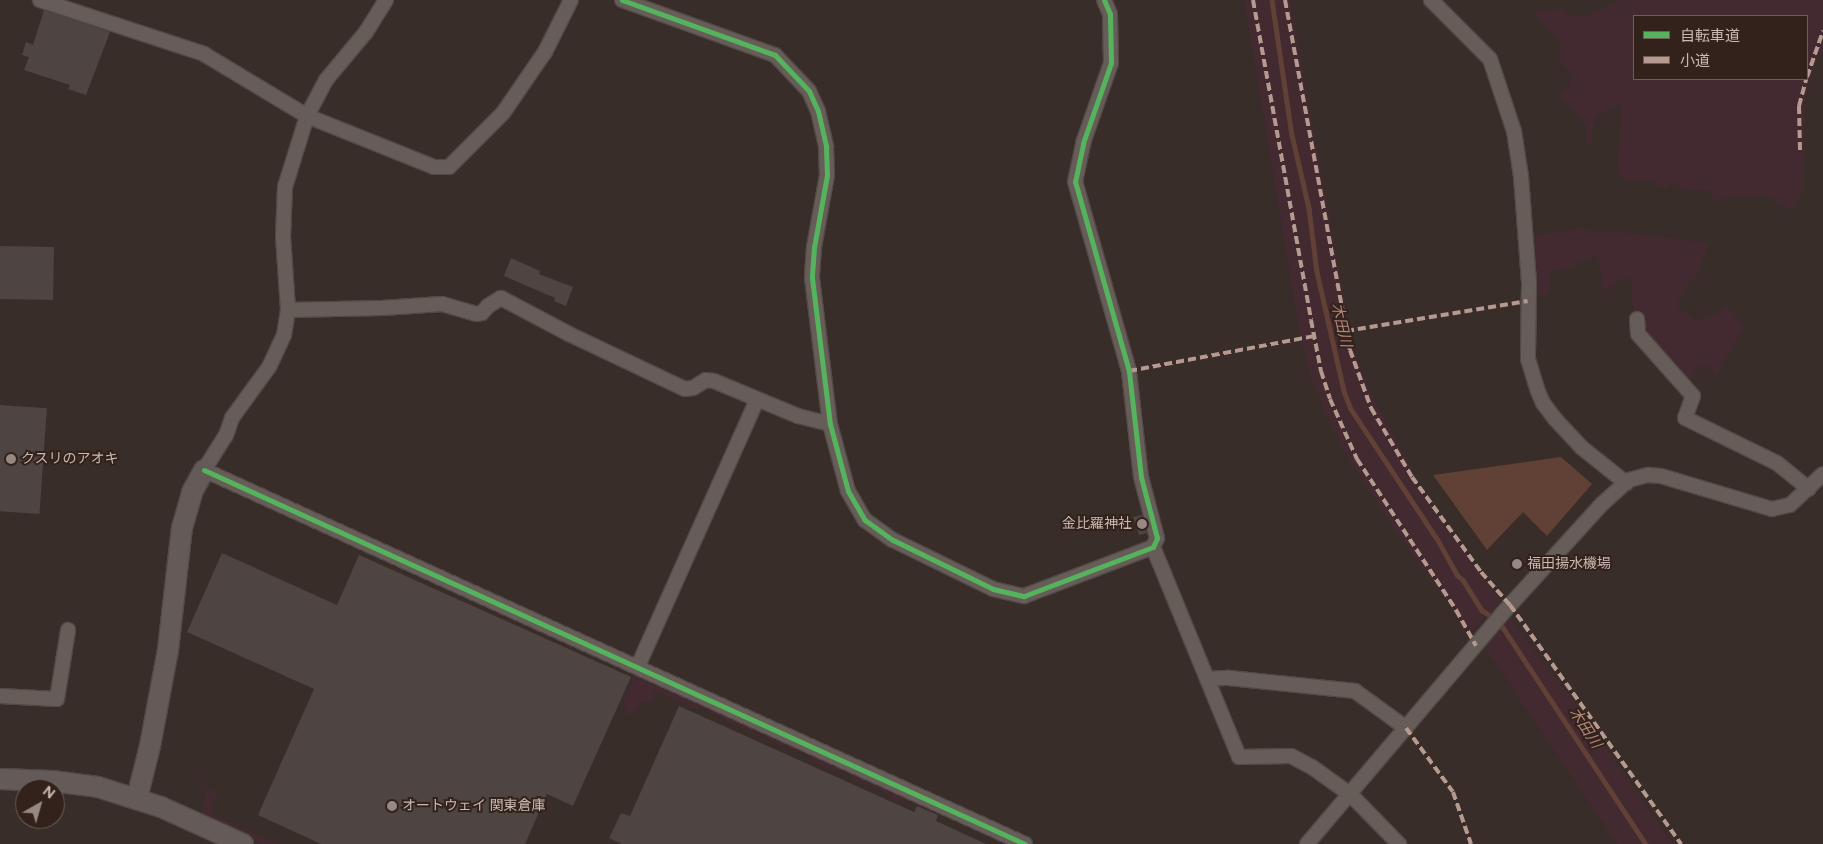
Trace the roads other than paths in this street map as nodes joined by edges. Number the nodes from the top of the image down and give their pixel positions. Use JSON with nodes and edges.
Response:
{"nodes":[{"id":1,"x":40,"y":0,"type":"edge"},
{"id":2,"x":386,"y":0,"type":"edge"},
{"id":3,"x":571,"y":0,"type":"edge"},
{"id":4,"x":622,"y":0,"type":"edge"},
{"id":5,"x":1104,"y":0,"type":"edge"},
{"id":6,"x":1431,"y":0,"type":"edge"},
{"id":7,"x":307,"y":116,"type":"junction"},
{"id":8,"x":288,"y":310,"type":"junction"},
{"id":9,"x":1637,"y":319,"type":"dead end"},
{"id":10,"x":757,"y":400,"type":"junction"},
{"id":11,"x":830,"y":424,"type":"junction"},
{"id":12,"x":204,"y":470,"type":"junction"},
{"id":13,"x":1823,"y":474,"type":"edge"},
{"id":14,"x":1626,"y":483,"type":"junction"},
{"id":15,"x":1809,"y":489,"type":"junction"},
{"id":16,"x":1153,"y":547,"type":"junction"},
{"id":17,"x":68,"y":630,"type":"dead end"},
{"id":18,"x":638,"y":666,"type":"junction"},
{"id":19,"x":1207,"y":679,"type":"junction"},
{"id":20,"x":0,"y":696,"type":"edge"},
{"id":21,"x":1406,"y":728,"type":"junction"},
{"id":22,"x":0,"y":779,"type":"edge"},
{"id":23,"x":1351,"y":795,"type":"junction"},
{"id":24,"x":137,"y":798,"type":"junction"},
{"id":25,"x":243,"y":844,"type":"edge"},
{"id":26,"x":1025,"y":844,"type":"edge"},
{"id":27,"x":1307,"y":844,"type":"edge"},
{"id":28,"x":1399,"y":844,"type":"edge"}],
"edges":[{"from":1,"to":7,"type":"street"},
{"from":2,"to":7,"type":"street"},
{"from":3,"to":7,"type":"street"},
{"from":4,"to":11,"type":"street"},
{"from":5,"to":16,"type":"street"},
{"from":6,"to":14,"type":"street"},
{"from":7,"to":8,"type":"street"},
{"from":8,"to":10,"type":"street"},
{"from":8,"to":12,"type":"street"},
{"from":9,"to":15,"type":"street"},
{"from":10,"to":11,"type":"street"},
{"from":10,"to":18,"type":"street"},
{"from":11,"to":16,"type":"street"},
{"from":12,"to":18,"type":"street"},
{"from":12,"to":24,"type":"street"},
{"from":13,"to":15,"type":"street"},
{"from":14,"to":15,"type":"street"},
{"from":14,"to":21,"type":"street"},
{"from":16,"to":19,"type":"street"},
{"from":17,"to":20,"type":"street"},
{"from":18,"to":26,"type":"street"},
{"from":19,"to":21,"type":"street"},
{"from":19,"to":23,"type":"street"},
{"from":21,"to":23,"type":"street"},
{"from":22,"to":24,"type":"street"},
{"from":23,"to":27,"type":"street"},
{"from":23,"to":28,"type":"street"},
{"from":24,"to":25,"type":"street"}]}
